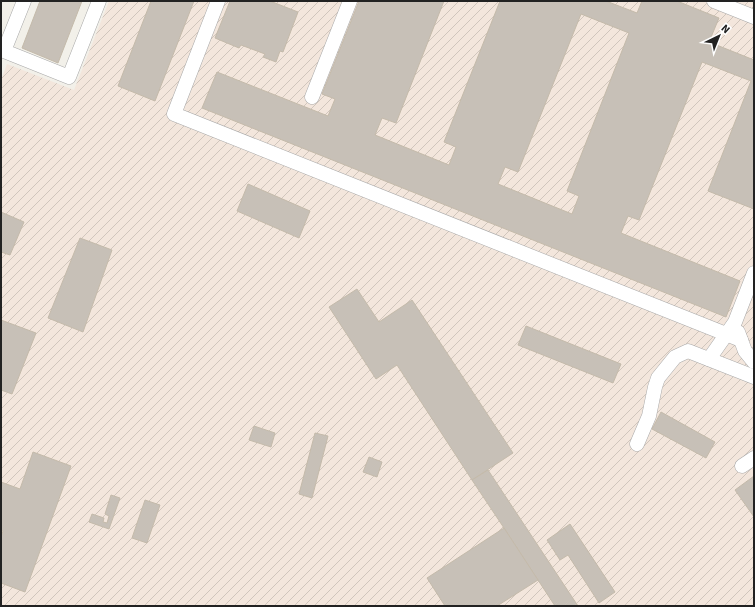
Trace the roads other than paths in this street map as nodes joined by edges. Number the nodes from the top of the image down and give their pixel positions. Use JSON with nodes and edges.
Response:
{"nodes":[{"id":1,"x":24,"y":1,"type":"edge"},
{"id":2,"x":99,"y":1,"type":"edge"},
{"id":3,"x":218,"y":1,"type":"edge"},
{"id":4,"x":350,"y":1,"type":"edge"},
{"id":5,"x":714,"y":1,"type":"edge"},
{"id":6,"x":754,"y":17,"type":"edge"},
{"id":7,"x":312,"y":97,"type":"dead end"},
{"id":8,"x":754,"y":273,"type":"edge"},
{"id":9,"x":735,"y":322,"type":"junction"},
{"id":10,"x":726,"y":334,"type":"junction"},
{"id":11,"x":741,"y":340,"type":"junction"},
{"id":12,"x":709,"y":359,"type":"junction"},
{"id":13,"x":754,"y":362,"type":"edge"},
{"id":14,"x":754,"y":377,"type":"edge"},
{"id":15,"x":637,"y":444,"type":"dead end"},
{"id":16,"x":754,"y":458,"type":"edge"},
{"id":17,"x":742,"y":466,"type":"dead end"}],
"edges":[{"from":1,"to":2,"type":"lane"},
{"from":3,"to":10,"type":"lane"},
{"from":4,"to":7,"type":"lane"},
{"from":5,"to":6,"type":"lane"},
{"from":8,"to":9,"type":"lane"},
{"from":9,"to":10,"type":"lane"},
{"from":9,"to":11,"type":"lane"},
{"from":10,"to":11,"type":"lane"},
{"from":10,"to":12,"type":"lane"},
{"from":11,"to":13,"type":"lane"},
{"from":12,"to":14,"type":"lane"},
{"from":12,"to":15,"type":"lane"},
{"from":16,"to":17,"type":"lane"}]}
